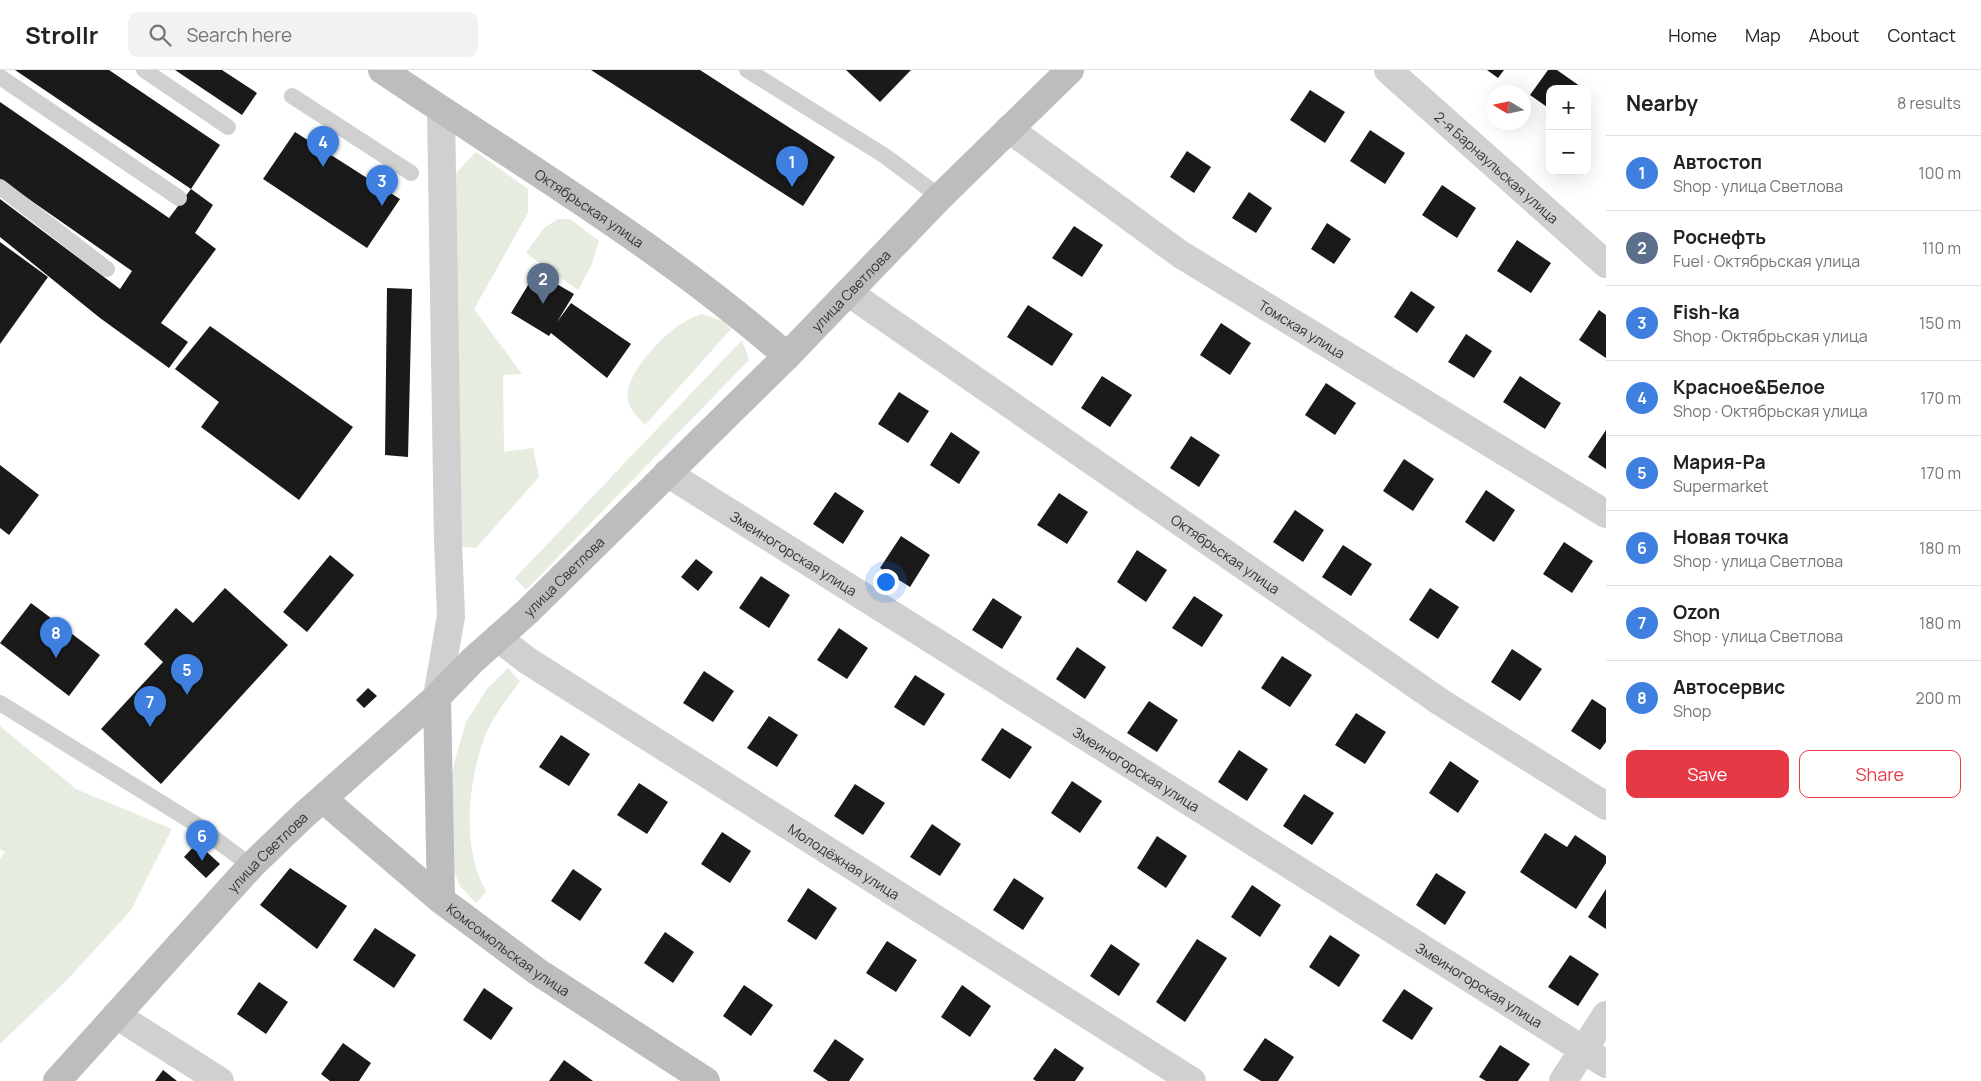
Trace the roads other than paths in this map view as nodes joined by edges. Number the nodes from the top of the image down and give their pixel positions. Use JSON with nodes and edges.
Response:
{"nodes":[{"id":1,"x":144,"y":70,"type":"edge"},
{"id":2,"x":382,"y":70,"type":"edge"},
{"id":3,"x":748,"y":70,"type":"edge"},
{"id":4,"x":1070,"y":70,"type":"edge"},
{"id":5,"x":1388,"y":70,"type":"edge"},
{"id":6,"x":0,"y":78,"type":"edge"},
{"id":7,"x":292,"y":96,"type":"dead end"},
{"id":8,"x":441,"y":110,"type":"junction"},
{"id":9,"x":228,"y":127,"type":"dead end"},
{"id":10,"x":1009,"y":129,"type":"junction"},
{"id":11,"x":411,"y":173,"type":"dead end"},
{"id":12,"x":0,"y":187,"type":"edge"},
{"id":13,"x":179,"y":198,"type":"dead end"},
{"id":14,"x":940,"y":198,"type":"junction"},
{"id":15,"x":1606,"y":264,"type":"edge"},
{"id":16,"x":107,"y":269,"type":"dead end"},
{"id":17,"x":849,"y":293,"type":"junction"},
{"id":18,"x":787,"y":356,"type":"junction"},
{"id":19,"x":667,"y":473,"type":"junction"},
{"id":20,"x":1606,"y":514,"type":"edge"},
{"id":21,"x":498,"y":638,"type":"junction"},
{"id":22,"x":437,"y":697,"type":"junction"},
{"id":23,"x":0,"y":702,"type":"edge"},
{"id":24,"x":323,"y":799,"type":"junction"},
{"id":25,"x":1606,"y":806,"type":"edge"},
{"id":26,"x":251,"y":866,"type":"junction"},
{"id":27,"x":441,"y":900,"type":"junction"},
{"id":28,"x":116,"y":1015,"type":"junction"},
{"id":29,"x":1606,"y":1015,"type":"edge"},
{"id":30,"x":1583,"y":1048,"type":"junction"},
{"id":31,"x":1606,"y":1064,"type":"edge"},
{"id":32,"x":56,"y":1081,"type":"edge"},
{"id":33,"x":220,"y":1081,"type":"edge"},
{"id":34,"x":706,"y":1081,"type":"edge"},
{"id":35,"x":1192,"y":1081,"type":"edge"},
{"id":36,"x":1563,"y":1081,"type":"edge"}],
"edges":[{"from":1,"to":9,"type":"lane"},
{"from":2,"to":8,"type":"main road","name":"Октябрьская улица"},
{"from":3,"to":14,"type":"lane"},
{"from":4,"to":10,"type":"main road","name":"улица Светлова"},
{"from":5,"to":15,"type":"street","name":"2-я Барнаульская улица"},
{"from":6,"to":13,"type":"lane"},
{"from":7,"to":11,"type":"lane"},
{"from":8,"to":18,"type":"main road","name":"Октябрьская улица"},
{"from":8,"to":22,"type":"street"},
{"from":10,"to":14,"type":"main road","name":"улица Светлова"},
{"from":10,"to":20,"type":"street","name":"Томская улица"},
{"from":12,"to":16,"type":"lane"},
{"from":14,"to":17,"type":"main road","name":"улица Светлова"},
{"from":17,"to":18,"type":"main road","name":"улица Светлова"},
{"from":17,"to":25,"type":"street","name":"Октябрьская улица"},
{"from":18,"to":19,"type":"main road","name":"улица Светлова"},
{"from":19,"to":21,"type":"main road","name":"улица Светлова"},
{"from":19,"to":30,"type":"street","name":"Змеиногорская улица"},
{"from":21,"to":22,"type":"main road","name":"улица Светлова"},
{"from":21,"to":35,"type":"street","name":"Молодёжная улица"},
{"from":22,"to":24,"type":"main road","name":"улица Светлова"},
{"from":22,"to":27,"type":"main road"},
{"from":23,"to":26,"type":"lane"},
{"from":24,"to":26,"type":"main road","name":"улица Светлова"},
{"from":24,"to":27,"type":"main road","name":"Комсомольская улица"},
{"from":26,"to":28,"type":"main road","name":"улица Светлова"},
{"from":27,"to":34,"type":"main road","name":"Комсомольская улица"},
{"from":28,"to":32,"type":"main road","name":"улица Светлова"},
{"from":28,"to":33,"type":"street"},
{"from":29,"to":30,"type":"street"},
{"from":30,"to":31,"type":"street","name":"Змеиногорская улица"},
{"from":30,"to":36,"type":"street"}]}
